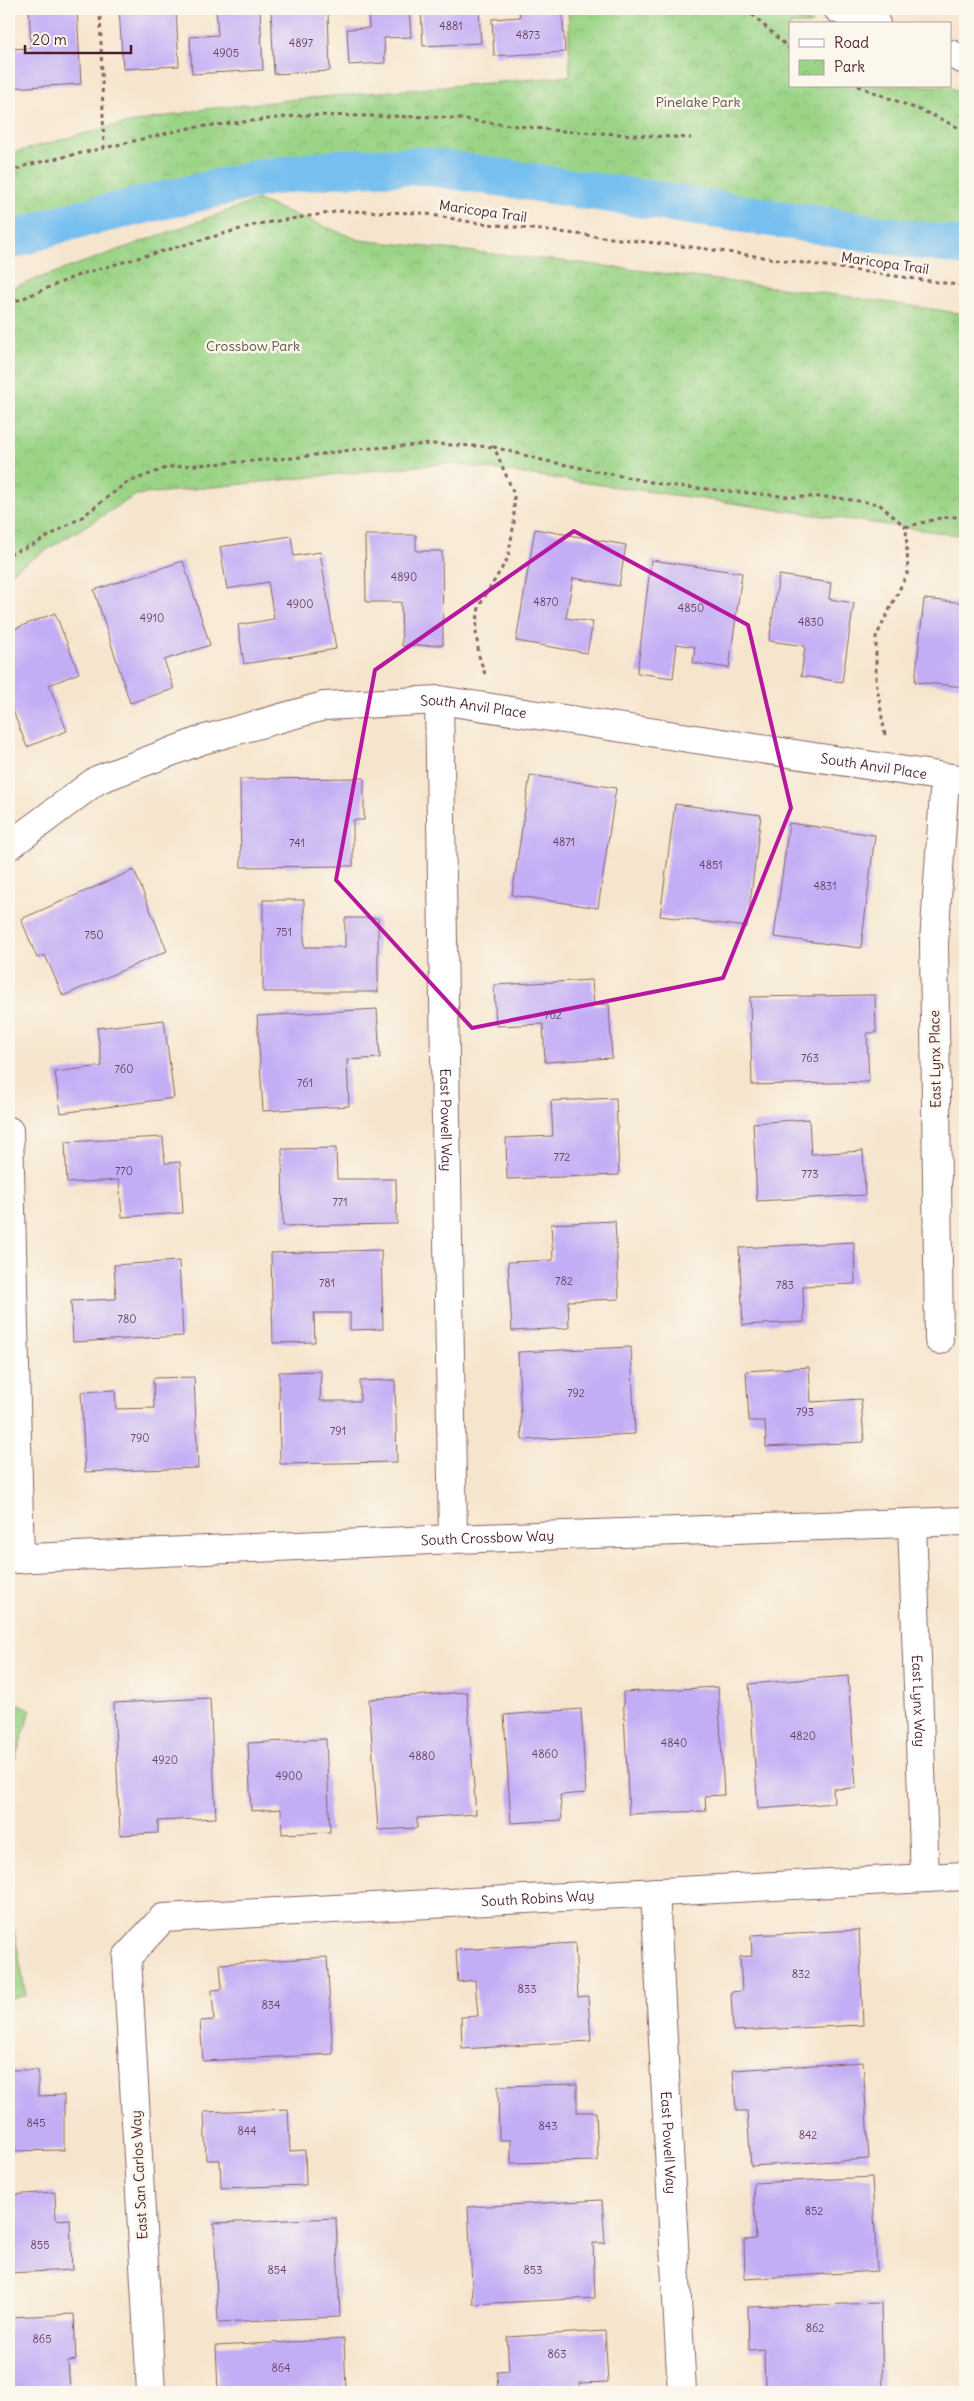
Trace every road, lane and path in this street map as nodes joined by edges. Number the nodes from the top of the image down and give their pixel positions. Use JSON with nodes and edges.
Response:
{"nodes":[{"id":1,"x":100,"y":9,"type":"edge"},
{"id":2,"x":746,"y":9,"type":"edge"},
{"id":3,"x":838,"y":9,"type":"edge"},
{"id":4,"x":871,"y":22,"type":"edge"},
{"id":5,"x":789,"y":48,"type":"edge"},
{"id":6,"x":952,"y":55,"type":"edge"},
{"id":7,"x":965,"y":60,"type":"edge"},
{"id":8,"x":863,"y":88,"type":"edge"},
{"id":9,"x":965,"y":132,"type":"edge"},
{"id":10,"x":691,"y":138,"type":"dead end"},
{"id":11,"x":104,"y":148,"type":"junction"},
{"id":12,"x":9,"y":173,"type":"edge"},
{"id":13,"x":965,"y":286,"type":"edge"},
{"id":14,"x":9,"y":304,"type":"edge"},
{"id":15,"x":494,"y":447,"type":"junction"},
{"id":16,"x":965,"y":516,"type":"edge"},
{"id":17,"x":906,"y":527,"type":"junction"},
{"id":18,"x":9,"y":554,"type":"edge"},
{"id":19,"x":439,"y":700,"type":"junction"},
{"id":20,"x":497,"y":709,"type":"junction"},
{"id":21,"x":892,"y":770,"type":"junction"},
{"id":22,"x":955,"y":779,"type":"edge"},
{"id":23,"x":9,"y":846,"type":"edge"},
{"id":24,"x":9,"y":1131,"type":"edge"},
{"id":25,"x":939,"y":1340,"type":"dead end"},
{"id":26,"x":965,"y":1522,"type":"edge"},
{"id":27,"x":912,"y":1523,"type":"junction"},
{"id":28,"x":453,"y":1539,"type":"junction"},
{"id":29,"x":14,"y":1559,"type":"edge"},
{"id":30,"x":965,"y":1876,"type":"edge"},
{"id":31,"x":924,"y":1878,"type":"junction"},
{"id":32,"x":655,"y":1892,"type":"junction"},
{"id":33,"x":127,"y":1957,"type":"joint"},
{"id":34,"x":151,"y":2392,"type":"edge"},
{"id":35,"x":682,"y":2392,"type":"edge"}],
"edges":[{"from":1,"to":11,"type":"path"},
{"from":2,"to":5,"type":"path"},
{"from":3,"to":4,"type":"street"},
{"from":6,"to":7,"type":"street"},
{"from":8,"to":9,"type":"path"},
{"from":10,"to":11,"type":"path"},
{"from":11,"to":12,"type":"path"},
{"from":13,"to":14,"type":"path","name":"Maricopa Trail"},
{"from":15,"to":17,"type":"path"},
{"from":15,"to":18,"type":"path"},
{"from":15,"to":20,"type":"path"},
{"from":16,"to":17,"type":"path"},
{"from":17,"to":21,"type":"path"},
{"from":19,"to":20,"type":"street","name":"South Anvil Place"},
{"from":19,"to":23,"type":"street","name":"South Anvil Place"},
{"from":19,"to":28,"type":"street","name":"East Powell Way"},
{"from":20,"to":21,"type":"street","name":"South Anvil Place"},
{"from":21,"to":22,"type":"street","name":"South Anvil Place"},
{"from":22,"to":25,"type":"street","name":"East Lynx Place"},
{"from":24,"to":29,"type":"street"},
{"from":26,"to":27,"type":"street","name":"South Crossbow Way"},
{"from":27,"to":28,"type":"street","name":"South Crossbow Way"},
{"from":27,"to":31,"type":"street","name":"East Lynx Way"},
{"from":28,"to":29,"type":"street","name":"South Crossbow Way"},
{"from":30,"to":31,"type":"street","name":"South Robins Way"},
{"from":31,"to":32,"type":"street","name":"South Robins Way"},
{"from":32,"to":33,"type":"street","name":"South Robins Way"},
{"from":32,"to":35,"type":"street","name":"East Powell Way"},
{"from":33,"to":34,"type":"street","name":"East San Carlos Way"}]}
